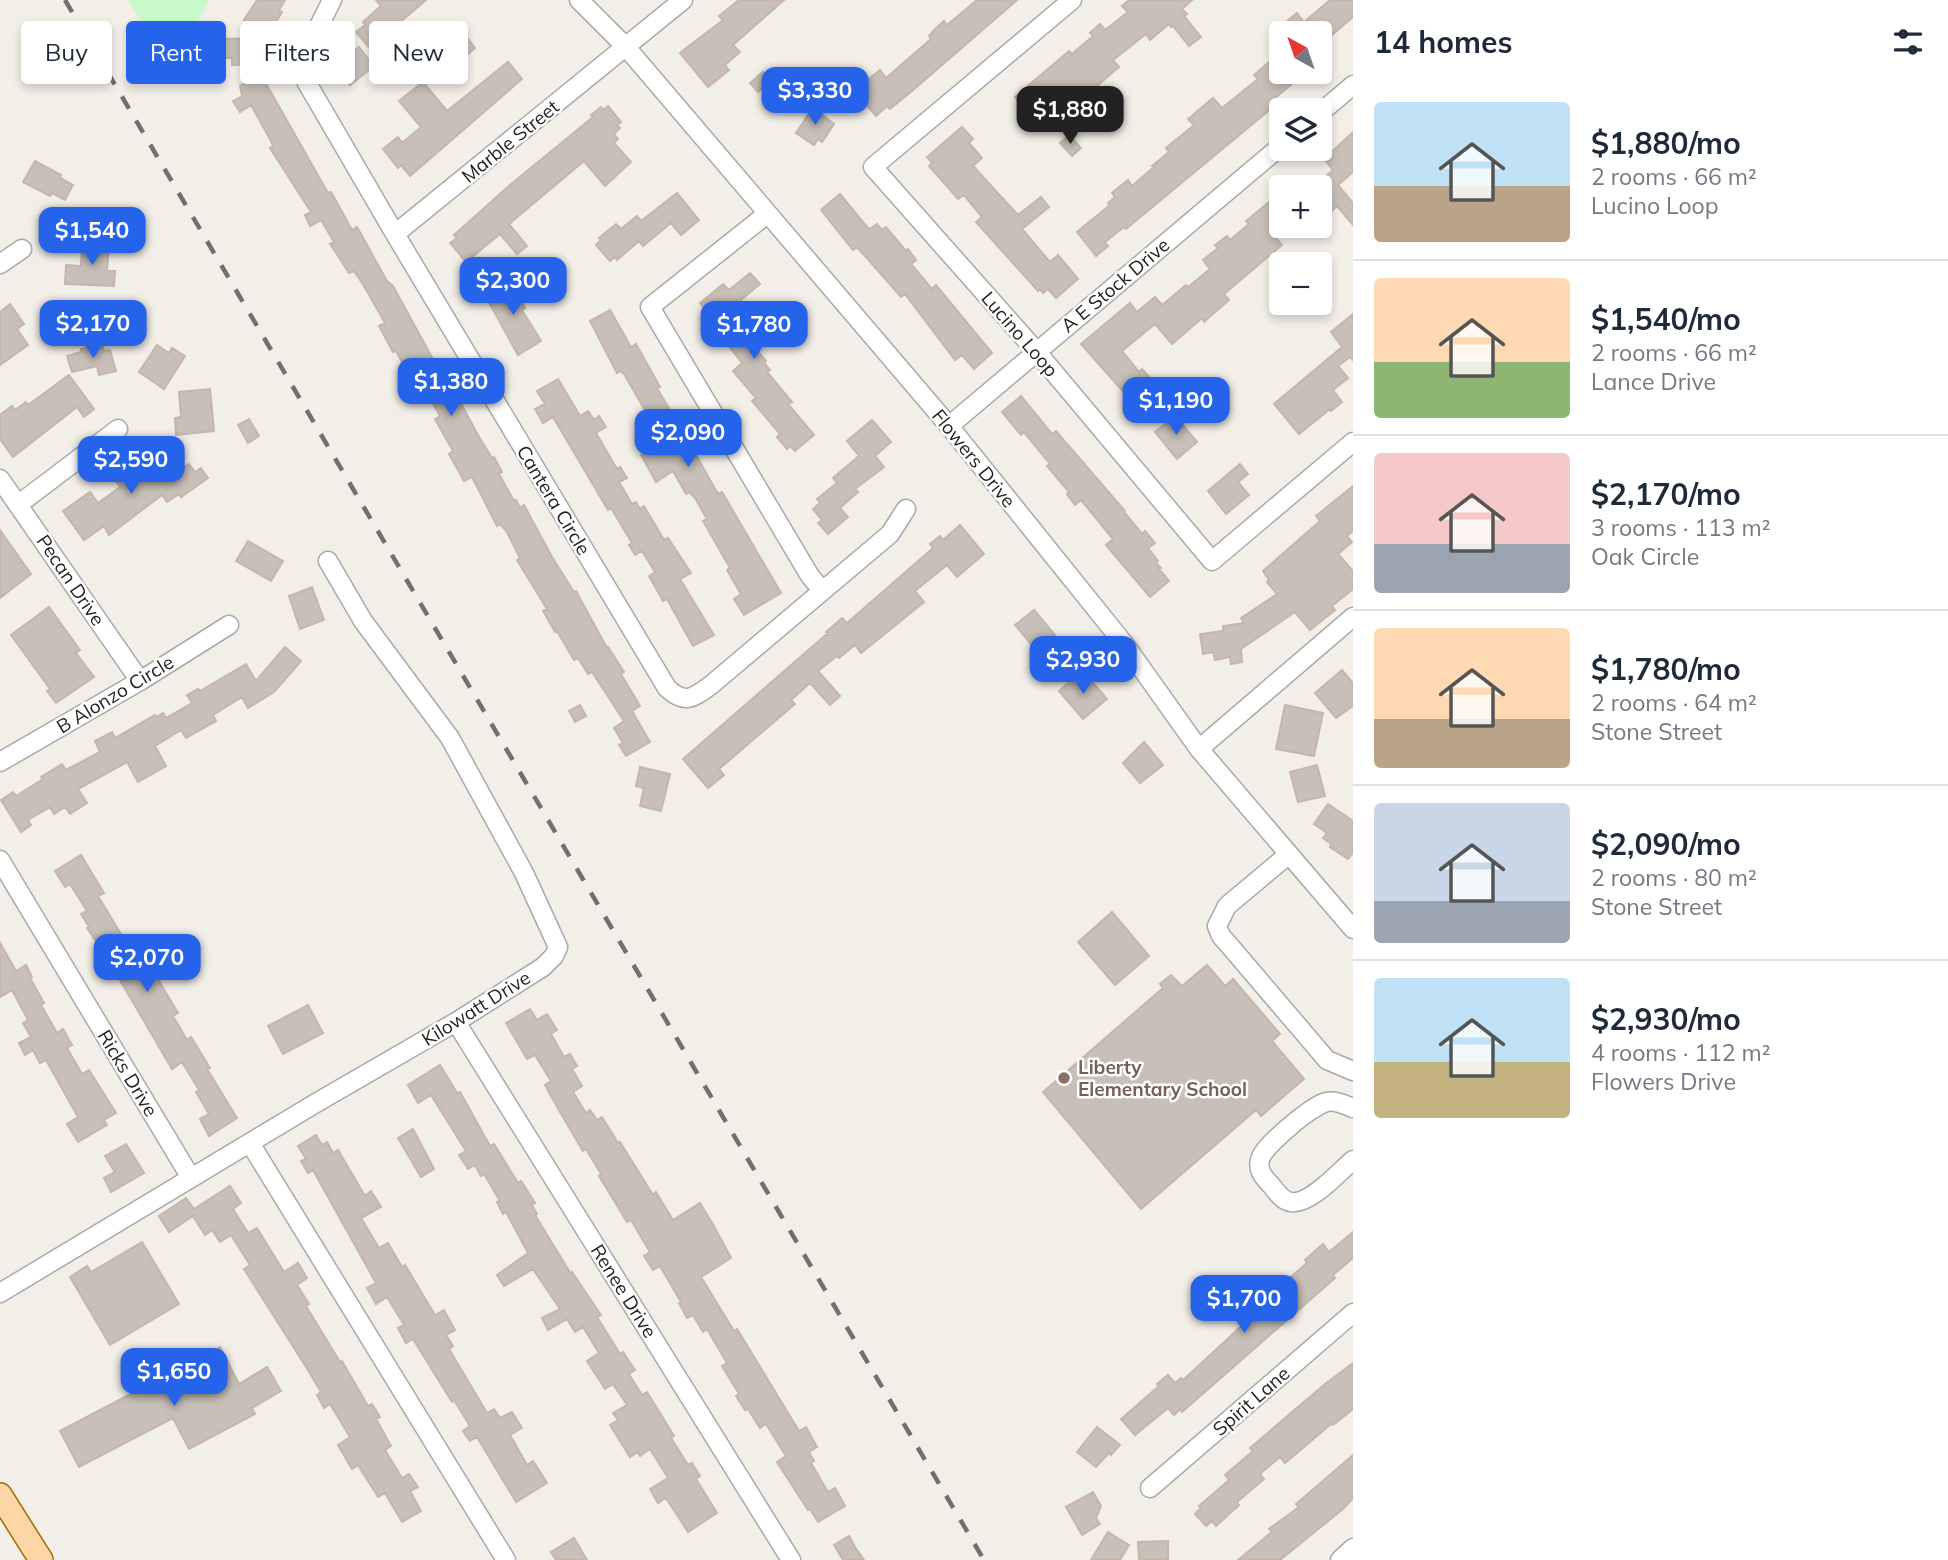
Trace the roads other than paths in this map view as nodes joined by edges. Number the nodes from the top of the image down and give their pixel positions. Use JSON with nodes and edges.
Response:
{"nodes":[{"id":1,"x":332,"y":0,"type":"edge"},
{"id":2,"x":579,"y":0,"type":"edge"},
{"id":3,"x":683,"y":0,"type":"edge"},
{"id":4,"x":1072,"y":0,"type":"edge"},
{"id":5,"x":626,"y":47,"type":"junction"},
{"id":6,"x":1353,"y":85,"type":"edge"},
{"id":7,"x":1332,"y":103,"type":"edge"},
{"id":8,"x":1269,"y":156,"type":"edge"},
{"id":9,"x":767,"y":214,"type":"junction"},
{"id":10,"x":394,"y":234,"type":"junction"},
{"id":11,"x":22,"y":249,"type":"dead end"},
{"id":12,"x":0,"y":264,"type":"edge"},
{"id":13,"x":1036,"y":351,"type":"junction"},
{"id":14,"x":949,"y":426,"type":"junction"},
{"id":15,"x":118,"y":429,"type":"dead end"},
{"id":16,"x":1353,"y":442,"type":"edge"},
{"id":17,"x":0,"y":480,"type":"edge"},
{"id":18,"x":19,"y":504,"type":"junction"},
{"id":19,"x":905,"y":509,"type":"dead end"},
{"id":20,"x":328,"y":561,"type":"dead end"},
{"id":21,"x":822,"y":590,"type":"junction"},
{"id":22,"x":1353,"y":617,"type":"edge"},
{"id":23,"x":229,"y":625,"type":"dead end"},
{"id":24,"x":140,"y":681,"type":"junction"},
{"id":25,"x":1199,"y":749,"type":"junction"},
{"id":26,"x":0,"y":762,"type":"edge"},
{"id":27,"x":1289,"y":854,"type":"junction"},
{"id":28,"x":0,"y":860,"type":"edge"},
{"id":29,"x":1353,"y":929,"type":"edge"},
{"id":30,"x":456,"y":1022,"type":"junction"},
{"id":31,"x":1353,"y":1071,"type":"edge"},
{"id":32,"x":1353,"y":1108,"type":"edge"},
{"id":33,"x":250,"y":1143,"type":"junction"},
{"id":34,"x":1353,"y":1160,"type":"edge"},
{"id":35,"x":191,"y":1178,"type":"junction"},
{"id":36,"x":0,"y":1293,"type":"edge"},
{"id":37,"x":1353,"y":1313,"type":"edge"},
{"id":38,"x":1150,"y":1488,"type":"dead end"},
{"id":39,"x":0,"y":1495,"type":"edge"},
{"id":40,"x":1353,"y":1548,"type":"edge"},
{"id":41,"x":41,"y":1560,"type":"edge"},
{"id":42,"x":506,"y":1560,"type":"edge"},
{"id":43,"x":791,"y":1560,"type":"edge"},
{"id":44,"x":1340,"y":1560,"type":"edge"}],
"edges":[{"from":1,"to":10,"type":"street","name":"Cantera Circle"},
{"from":2,"to":5,"type":"street","name":"Flowers Drive"},
{"from":3,"to":5,"type":"street","name":"Marble Street"},
{"from":4,"to":13,"type":"street","name":"Lucino Loop"},
{"from":5,"to":9,"type":"street","name":"Flowers Drive"},
{"from":5,"to":10,"type":"street","name":"Marble Street"},
{"from":6,"to":7,"type":"street"},
{"from":8,"to":13,"type":"street","name":"A E Stock Drive"},
{"from":9,"to":14,"type":"street","name":"Flowers Drive"},
{"from":9,"to":21,"type":"street"},
{"from":10,"to":21,"type":"street","name":"Cantera Circle"},
{"from":11,"to":12,"type":"street"},
{"from":13,"to":14,"type":"street","name":"A E Stock Drive"},
{"from":13,"to":16,"type":"street","name":"Lucino Loop"},
{"from":14,"to":25,"type":"street","name":"Flowers Drive"},
{"from":15,"to":18,"type":"street"},
{"from":17,"to":18,"type":"street","name":"Pecan Drive"},
{"from":18,"to":24,"type":"street","name":"Pecan Drive"},
{"from":19,"to":21,"type":"street","name":"Cantera Circle"},
{"from":20,"to":30,"type":"street","name":"Kilowatt Drive"},
{"from":22,"to":25,"type":"street"},
{"from":23,"to":24,"type":"street","name":"B Alonzo Circle"},
{"from":24,"to":26,"type":"street","name":"B Alonzo Circle"},
{"from":25,"to":27,"type":"street","name":"Flowers Drive"},
{"from":27,"to":29,"type":"street","name":"Flowers Drive"},
{"from":27,"to":31,"type":"street"},
{"from":28,"to":35,"type":"street","name":"Ricks Drive"},
{"from":30,"to":33,"type":"street","name":"Kilowatt Drive"},
{"from":30,"to":43,"type":"street","name":"Renee Drive"},
{"from":32,"to":34,"type":"street"},
{"from":33,"to":35,"type":"street","name":"Kilowatt Drive"},
{"from":33,"to":42,"type":"street"},
{"from":35,"to":36,"type":"street","name":"Kilowatt Drive"},
{"from":37,"to":38,"type":"street","name":"Spirit Lane"},
{"from":39,"to":41,"type":"main road"},
{"from":40,"to":44,"type":"street"}]}
